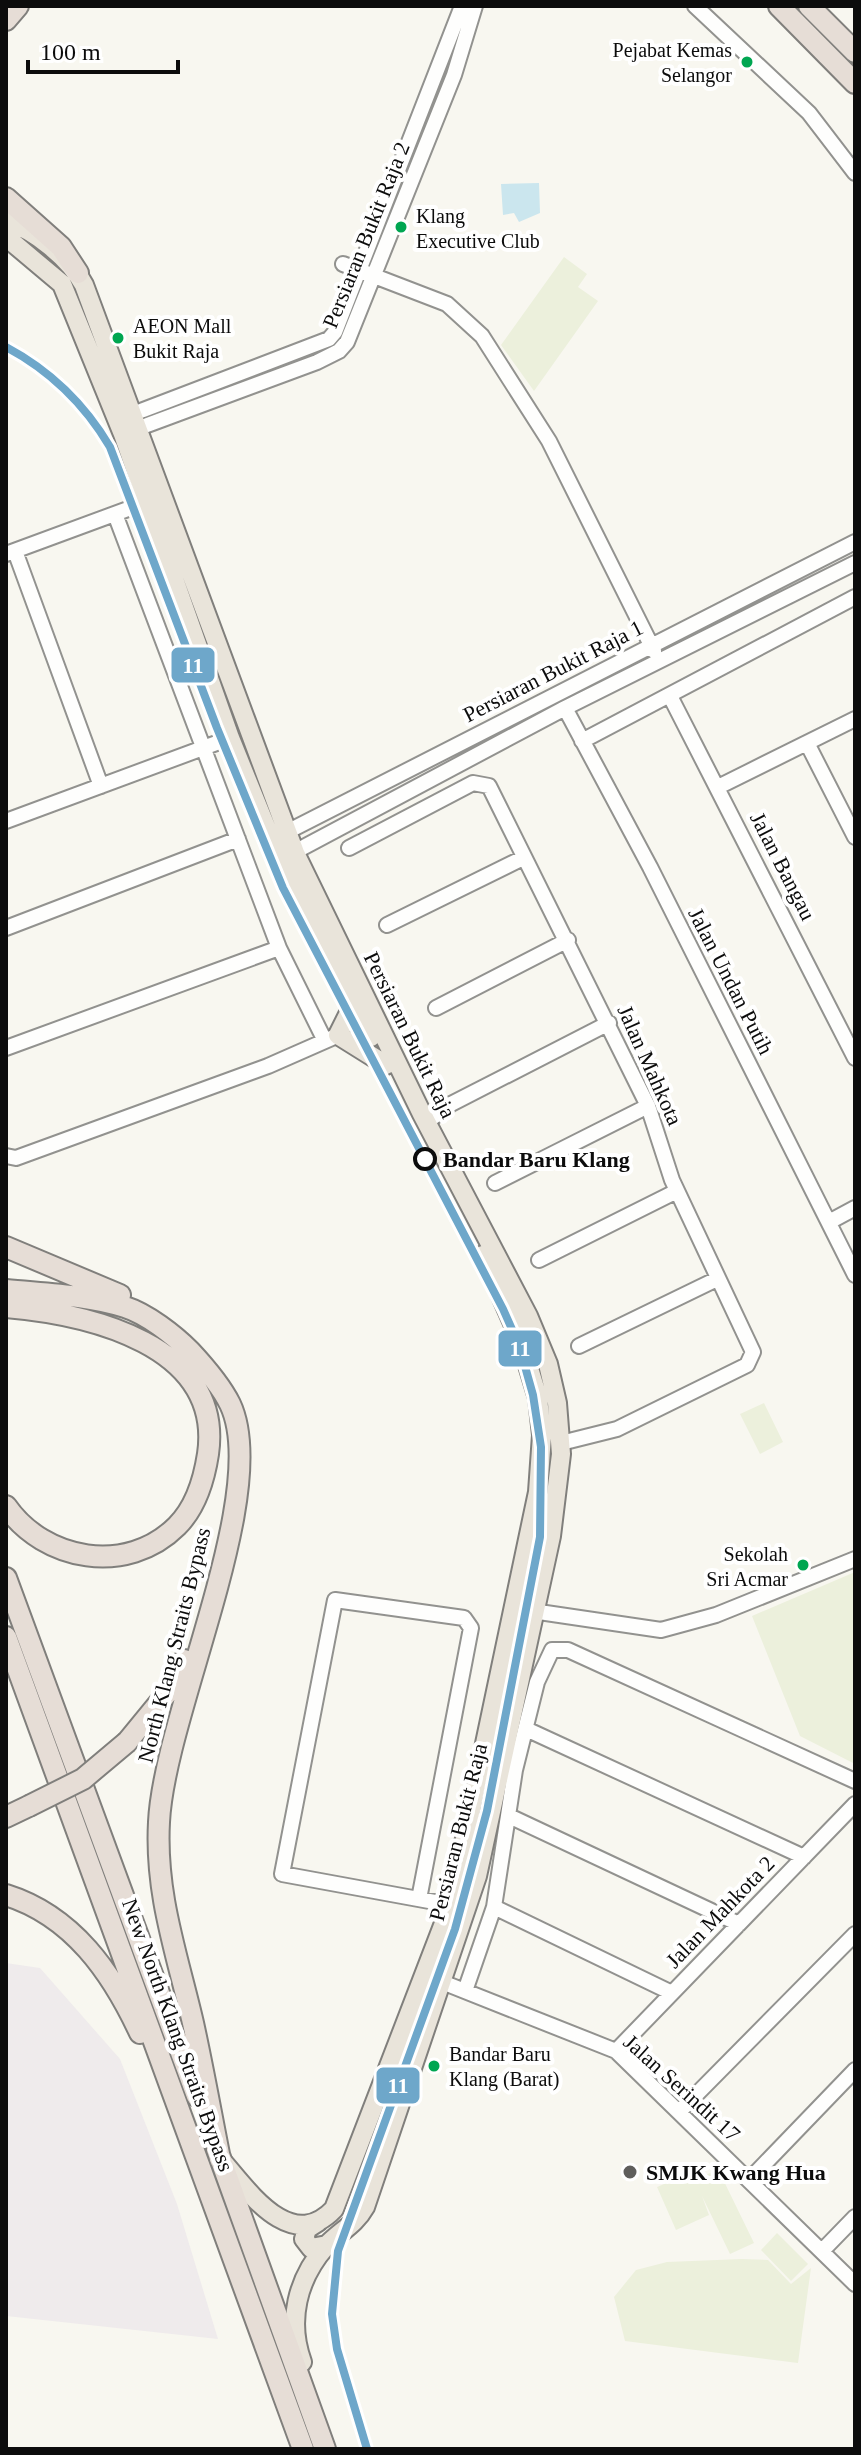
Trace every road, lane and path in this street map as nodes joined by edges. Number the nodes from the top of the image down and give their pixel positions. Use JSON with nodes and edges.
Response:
{"nodes":[{"id":1,"x":18,"y":6,"type":"edge"},
{"id":2,"x":462,"y":6,"type":"edge"},
{"id":3,"x":475,"y":6,"type":"edge"},
{"id":4,"x":695,"y":6,"type":"edge"},
{"id":5,"x":701,"y":6,"type":"edge"},
{"id":6,"x":779,"y":6,"type":"edge"},
{"id":7,"x":809,"y":6,"type":"edge"},
{"id":8,"x":6,"y":20,"type":"edge"},
{"id":9,"x":716,"y":25,"type":"junction"},
{"id":10,"x":855,"y":52,"type":"edge"},
{"id":11,"x":855,"y":83,"type":"edge"},
{"id":12,"x":855,"y":173,"type":"edge"},
{"id":13,"x":6,"y":198,"type":"edge"},
{"id":14,"x":6,"y":221,"type":"edge"},
{"id":15,"x":6,"y":237,"type":"edge"},
{"id":16,"x":343,"y":264,"type":"dead end"},
{"id":17,"x":361,"y":272,"type":"junction"},
{"id":18,"x":78,"y":273,"type":"junction"},
{"id":19,"x":376,"y":278,"type":"junction"},
{"id":20,"x":128,"y":424,"type":"junction"},
{"id":21,"x":147,"y":502,"type":"junction"},
{"id":22,"x":115,"y":514,"type":"junction"},
{"id":23,"x":855,"y":542,"type":"edge"},
{"id":24,"x":10,"y":553,"type":"edge"},
{"id":25,"x":855,"y":563,"type":"edge"},
{"id":26,"x":855,"y":597,"type":"edge"},
{"id":27,"x":651,"y":645,"type":"junction"},
{"id":28,"x":660,"y":663,"type":"junction"},
{"id":29,"x":670,"y":696,"type":"junction"},
{"id":30,"x":565,"y":708,"type":"junction"},
{"id":31,"x":855,"y":719,"type":"edge"},
{"id":32,"x":230,"y":738,"type":"junction"},
{"id":33,"x":582,"y":741,"type":"junction"},
{"id":34,"x":807,"y":743,"type":"junction"},
{"id":35,"x":203,"y":748,"type":"junction"},
{"id":36,"x":101,"y":786,"type":"junction"},
{"id":37,"x":718,"y":787,"type":"junction"},
{"id":38,"x":6,"y":821,"type":"edge"},
{"id":39,"x":854,"y":834,"type":"edge"},
{"id":40,"x":279,"y":836,"type":"junction"},
{"id":41,"x":238,"y":839,"type":"junction"},
{"id":42,"x":349,"y":848,"type":"dead end"},
{"id":43,"x":287,"y":856,"type":"junction"},
{"id":44,"x":523,"y":858,"type":"junction"},
{"id":45,"x":387,"y":925,"type":"dead end"},
{"id":46,"x":6,"y":928,"type":"edge"},
{"id":47,"x":568,"y":940,"type":"junction"},
{"id":48,"x":279,"y":948,"type":"junction"},
{"id":49,"x":353,"y":1005,"type":"junction"},
{"id":50,"x":436,"y":1008,"type":"dead end"},
{"id":51,"x":609,"y":1023,"type":"junction"},
{"id":52,"x":332,"y":1038,"type":"junction"},
{"id":53,"x":6,"y":1048,"type":"edge"},
{"id":54,"x":855,"y":1058,"type":"edge"},
{"id":55,"x":386,"y":1065,"type":"junction"},
{"id":56,"x":648,"y":1106,"type":"junction"},
{"id":57,"x":425,"y":1118,"type":"junction"},
{"id":58,"x":6,"y":1156,"type":"edge"},
{"id":59,"x":495,"y":1183,"type":"dead end"},
{"id":60,"x":677,"y":1191,"type":"junction"},
{"id":61,"x":855,"y":1208,"type":"edge"},
{"id":62,"x":829,"y":1222,"type":"junction"},
{"id":63,"x":6,"y":1247,"type":"edge"},
{"id":64,"x":539,"y":1260,"type":"dead end"},
{"id":65,"x":855,"y":1275,"type":"edge"},
{"id":66,"x":717,"y":1279,"type":"junction"},
{"id":67,"x":6,"y":1290,"type":"edge"},
{"id":68,"x":6,"y":1307,"type":"edge"},
{"id":69,"x":579,"y":1346,"type":"dead end"},
{"id":70,"x":230,"y":1405,"type":"junction"},
{"id":71,"x":561,"y":1443,"type":"junction"},
{"id":72,"x":6,"y":1506,"type":"edge"},
{"id":73,"x":855,"y":1559,"type":"edge"},
{"id":74,"x":6,"y":1578,"type":"edge"},
{"id":75,"x":213,"y":1599,"type":"junction"},
{"id":76,"x":512,"y":1608,"type":"junction"},
{"id":77,"x":537,"y":1612,"type":"junction"},
{"id":78,"x":6,"y":1637,"type":"edge"},
{"id":79,"x":6,"y":1670,"type":"edge"},
{"id":80,"x":27,"y":1692,"type":"junction"},
{"id":81,"x":526,"y":1729,"type":"junction"},
{"id":82,"x":855,"y":1781,"type":"edge"},
{"id":83,"x":855,"y":1804,"type":"edge"},
{"id":84,"x":509,"y":1816,"type":"junction"},
{"id":85,"x":6,"y":1817,"type":"edge"},
{"id":86,"x":804,"y":1857,"type":"junction"},
{"id":87,"x":6,"y":1895,"type":"edge"},
{"id":88,"x":419,"y":1899,"type":"junction"},
{"id":89,"x":451,"y":1905,"type":"junction"},
{"id":90,"x":494,"y":1907,"type":"junction"},
{"id":91,"x":739,"y":1924,"type":"junction"},
{"id":92,"x":855,"y":1934,"type":"edge"},
{"id":93,"x":442,"y":1982,"type":"junction"},
{"id":94,"x":465,"y":1991,"type":"junction"},
{"id":95,"x":672,"y":1993,"type":"junction"},
{"id":96,"x":616,"y":2051,"type":"junction"},
{"id":97,"x":855,"y":2070,"type":"edge"},
{"id":98,"x":679,"y":2112,"type":"junction"},
{"id":99,"x":183,"y":2114,"type":"junction"},
{"id":100,"x":220,"y":2159,"type":"junction"},
{"id":101,"x":749,"y":2180,"type":"junction"},
{"id":102,"x":855,"y":2217,"type":"edge"},
{"id":103,"x":318,"y":2222,"type":"junction"},
{"id":104,"x":327,"y":2245,"type":"junction"},
{"id":105,"x":822,"y":2251,"type":"junction"},
{"id":106,"x":855,"y":2284,"type":"edge"},
{"id":107,"x":303,"y":2449,"type":"edge"},
{"id":108,"x":326,"y":2449,"type":"edge"}],
"edges":[{"from":1,"to":8,"type":"highway"},
{"from":2,"to":17,"type":"street","name":"Persiaran Bukit Raja 2"},
{"from":3,"to":19,"type":"street","name":"Persiaran Bukit Raja 2"},
{"from":4,"to":9,"type":"street"},
{"from":5,"to":9,"type":"street"},
{"from":6,"to":11,"type":"highway"},
{"from":7,"to":10,"type":"highway"},
{"from":9,"to":12,"type":"street"},
{"from":13,"to":18,"type":"highway"},
{"from":14,"to":18,"type":"main road","name":"Persiaran Bukit Raja"},
{"from":15,"to":20,"type":"main road","name":"Persiaran Bukit Raja"},
{"from":16,"to":17,"type":"street"},
{"from":17,"to":19,"type":"street"},
{"from":17,"to":20,"type":"street","name":"Persiaran Bukit Raja 2"},
{"from":18,"to":20,"type":"main road","name":"Persiaran Bukit Raja"},
{"from":19,"to":20,"type":"street","name":"Persiaran Bukit Raja 2"},
{"from":19,"to":27,"type":"street"},
{"from":20,"to":21,"type":"main road","name":"Persiaran Bukit Raja"},
{"from":20,"to":40,"type":"main road","name":"Persiaran Bukit Raja"},
{"from":21,"to":22,"type":"street"},
{"from":21,"to":32,"type":"main road","name":"Persiaran Bukit Raja"},
{"from":22,"to":24,"type":"street"},
{"from":22,"to":35,"type":"street"},
{"from":23,"to":27,"type":"street","name":"Persiaran Bukit Raja 1"},
{"from":24,"to":36,"type":"street"},
{"from":25,"to":28,"type":"street","name":"Persiaran Bukit Raja 1"},
{"from":26,"to":29,"type":"street"},
{"from":27,"to":28,"type":"street"},
{"from":27,"to":40,"type":"street","name":"Persiaran Bukit Raja 1"},
{"from":28,"to":30,"type":"street","name":"Persiaran Bukit Raja 1"},
{"from":29,"to":33,"type":"street"},
{"from":29,"to":37,"type":"street","name":"Jalan Bangau"},
{"from":30,"to":33,"type":"street","name":"Jalan Undan Putih"},
{"from":30,"to":43,"type":"street","name":"Persiaran Bukit Raja 1"},
{"from":31,"to":34,"type":"street"},
{"from":32,"to":35,"type":"street"},
{"from":32,"to":40,"type":"main road","name":"Persiaran Bukit Raja"},
{"from":33,"to":62,"type":"street","name":"Jalan Undan Putih"},
{"from":34,"to":37,"type":"street"},
{"from":34,"to":39,"type":"street"},
{"from":35,"to":36,"type":"street"},
{"from":35,"to":41,"type":"street"},
{"from":36,"to":38,"type":"street"},
{"from":37,"to":54,"type":"street","name":"Jalan Bangau"},
{"from":40,"to":43,"type":"main road","name":"Persiaran Bukit Raja"},
{"from":41,"to":46,"type":"street"},
{"from":41,"to":48,"type":"street"},
{"from":42,"to":44,"type":"street","name":"Jalan Mahkota"},
{"from":43,"to":49,"type":"main road","name":"Persiaran Bukit Raja"},
{"from":43,"to":57,"type":"main road","name":"Persiaran Bukit Raja"},
{"from":44,"to":45,"type":"street"},
{"from":44,"to":47,"type":"street","name":"Jalan Mahkota"},
{"from":47,"to":50,"type":"street"},
{"from":47,"to":51,"type":"street","name":"Jalan Mahkota"},
{"from":48,"to":52,"type":"street"},
{"from":48,"to":53,"type":"street"},
{"from":49,"to":52,"type":"main road"},
{"from":49,"to":55,"type":"main road","name":"Persiaran Bukit Raja"},
{"from":51,"to":56,"type":"street","name":"Jalan Mahkota"},
{"from":51,"to":57,"type":"street"},
{"from":52,"to":55,"type":"main road"},
{"from":52,"to":58,"type":"street"},
{"from":55,"to":76,"type":"main road","name":"Persiaran Bukit Raja"},
{"from":56,"to":59,"type":"street"},
{"from":56,"to":60,"type":"street","name":"Jalan Mahkota"},
{"from":57,"to":71,"type":"main road","name":"Persiaran Bukit Raja"},
{"from":60,"to":64,"type":"street"},
{"from":60,"to":66,"type":"street","name":"Jalan Mahkota"},
{"from":61,"to":62,"type":"street"},
{"from":62,"to":65,"type":"street","name":"Jalan Undan Putih"},
{"from":63,"to":70,"type":"highway"},
{"from":66,"to":69,"type":"street"},
{"from":66,"to":71,"type":"street","name":"Jalan Mahkota"},
{"from":67,"to":70,"type":"highway","name":"North Klang Straits Bypass"},
{"from":68,"to":72,"type":"highway"},
{"from":70,"to":75,"type":"highway","name":"North Klang Straits Bypass"},
{"from":71,"to":77,"type":"main road","name":"Persiaran Bukit Raja"},
{"from":73,"to":77,"type":"street"},
{"from":74,"to":100,"type":"highway","name":"North Klang Straits Bypass"},
{"from":75,"to":85,"type":"highway","bridge":true},
{"from":75,"to":100,"type":"highway","name":"North Klang Straits Bypass"},
{"from":76,"to":77,"type":"street"},
{"from":76,"to":89,"type":"main road","name":"Persiaran Bukit Raja"},
{"from":77,"to":93,"type":"main road","name":"Persiaran Bukit Raja"},
{"from":78,"to":80,"type":"highway","name":"New North Klang Straits Bypass"},
{"from":79,"to":80,"type":"highway"},
{"from":80,"to":99,"type":"highway","name":"New North Klang Straits Bypass"},
{"from":81,"to":82,"type":"street"},
{"from":81,"to":84,"type":"street"},
{"from":81,"to":86,"type":"street"},
{"from":83,"to":86,"type":"street","name":"Jalan Mahkota 2"},
{"from":84,"to":90,"type":"street"},
{"from":84,"to":91,"type":"street"},
{"from":86,"to":91,"type":"street","name":"Jalan Mahkota 2"},
{"from":87,"to":99,"type":"highway"},
{"from":88,"to":88,"type":"street"},
{"from":88,"to":89,"type":"street"},
{"from":89,"to":103,"type":"main road","name":"Persiaran Bukit Raja"},
{"from":90,"to":94,"type":"street"},
{"from":90,"to":95,"type":"street"},
{"from":91,"to":95,"type":"street","name":"Jalan Mahkota 2"},
{"from":92,"to":98,"type":"street"},
{"from":93,"to":94,"type":"street","name":"Jalan Serindit 17"},
{"from":93,"to":104,"type":"main road","name":"Persiaran Bukit Raja"},
{"from":94,"to":96,"type":"street","name":"Jalan Serindit 17"},
{"from":95,"to":96,"type":"street","name":"Jalan Mahkota 2"},
{"from":96,"to":98,"type":"street","name":"Jalan Serindit 17"},
{"from":97,"to":101,"type":"street"},
{"from":98,"to":101,"type":"street","name":"Jalan Serindit 17"},
{"from":99,"to":107,"type":"highway","name":"New North Klang Straits Bypass"},
{"from":100,"to":103,"type":"main road"},
{"from":100,"to":108,"type":"highway","name":"North Klang Straits Bypass"},
{"from":101,"to":105,"type":"street","name":"Jalan Serindit 17"},
{"from":102,"to":105,"type":"street"},
{"from":103,"to":104,"type":"main road"},
{"from":104,"to":108,"type":"main road","name":"Persiaran Bukit Raja"},
{"from":105,"to":106,"type":"street","name":"Jalan Serindit 17"}]}
